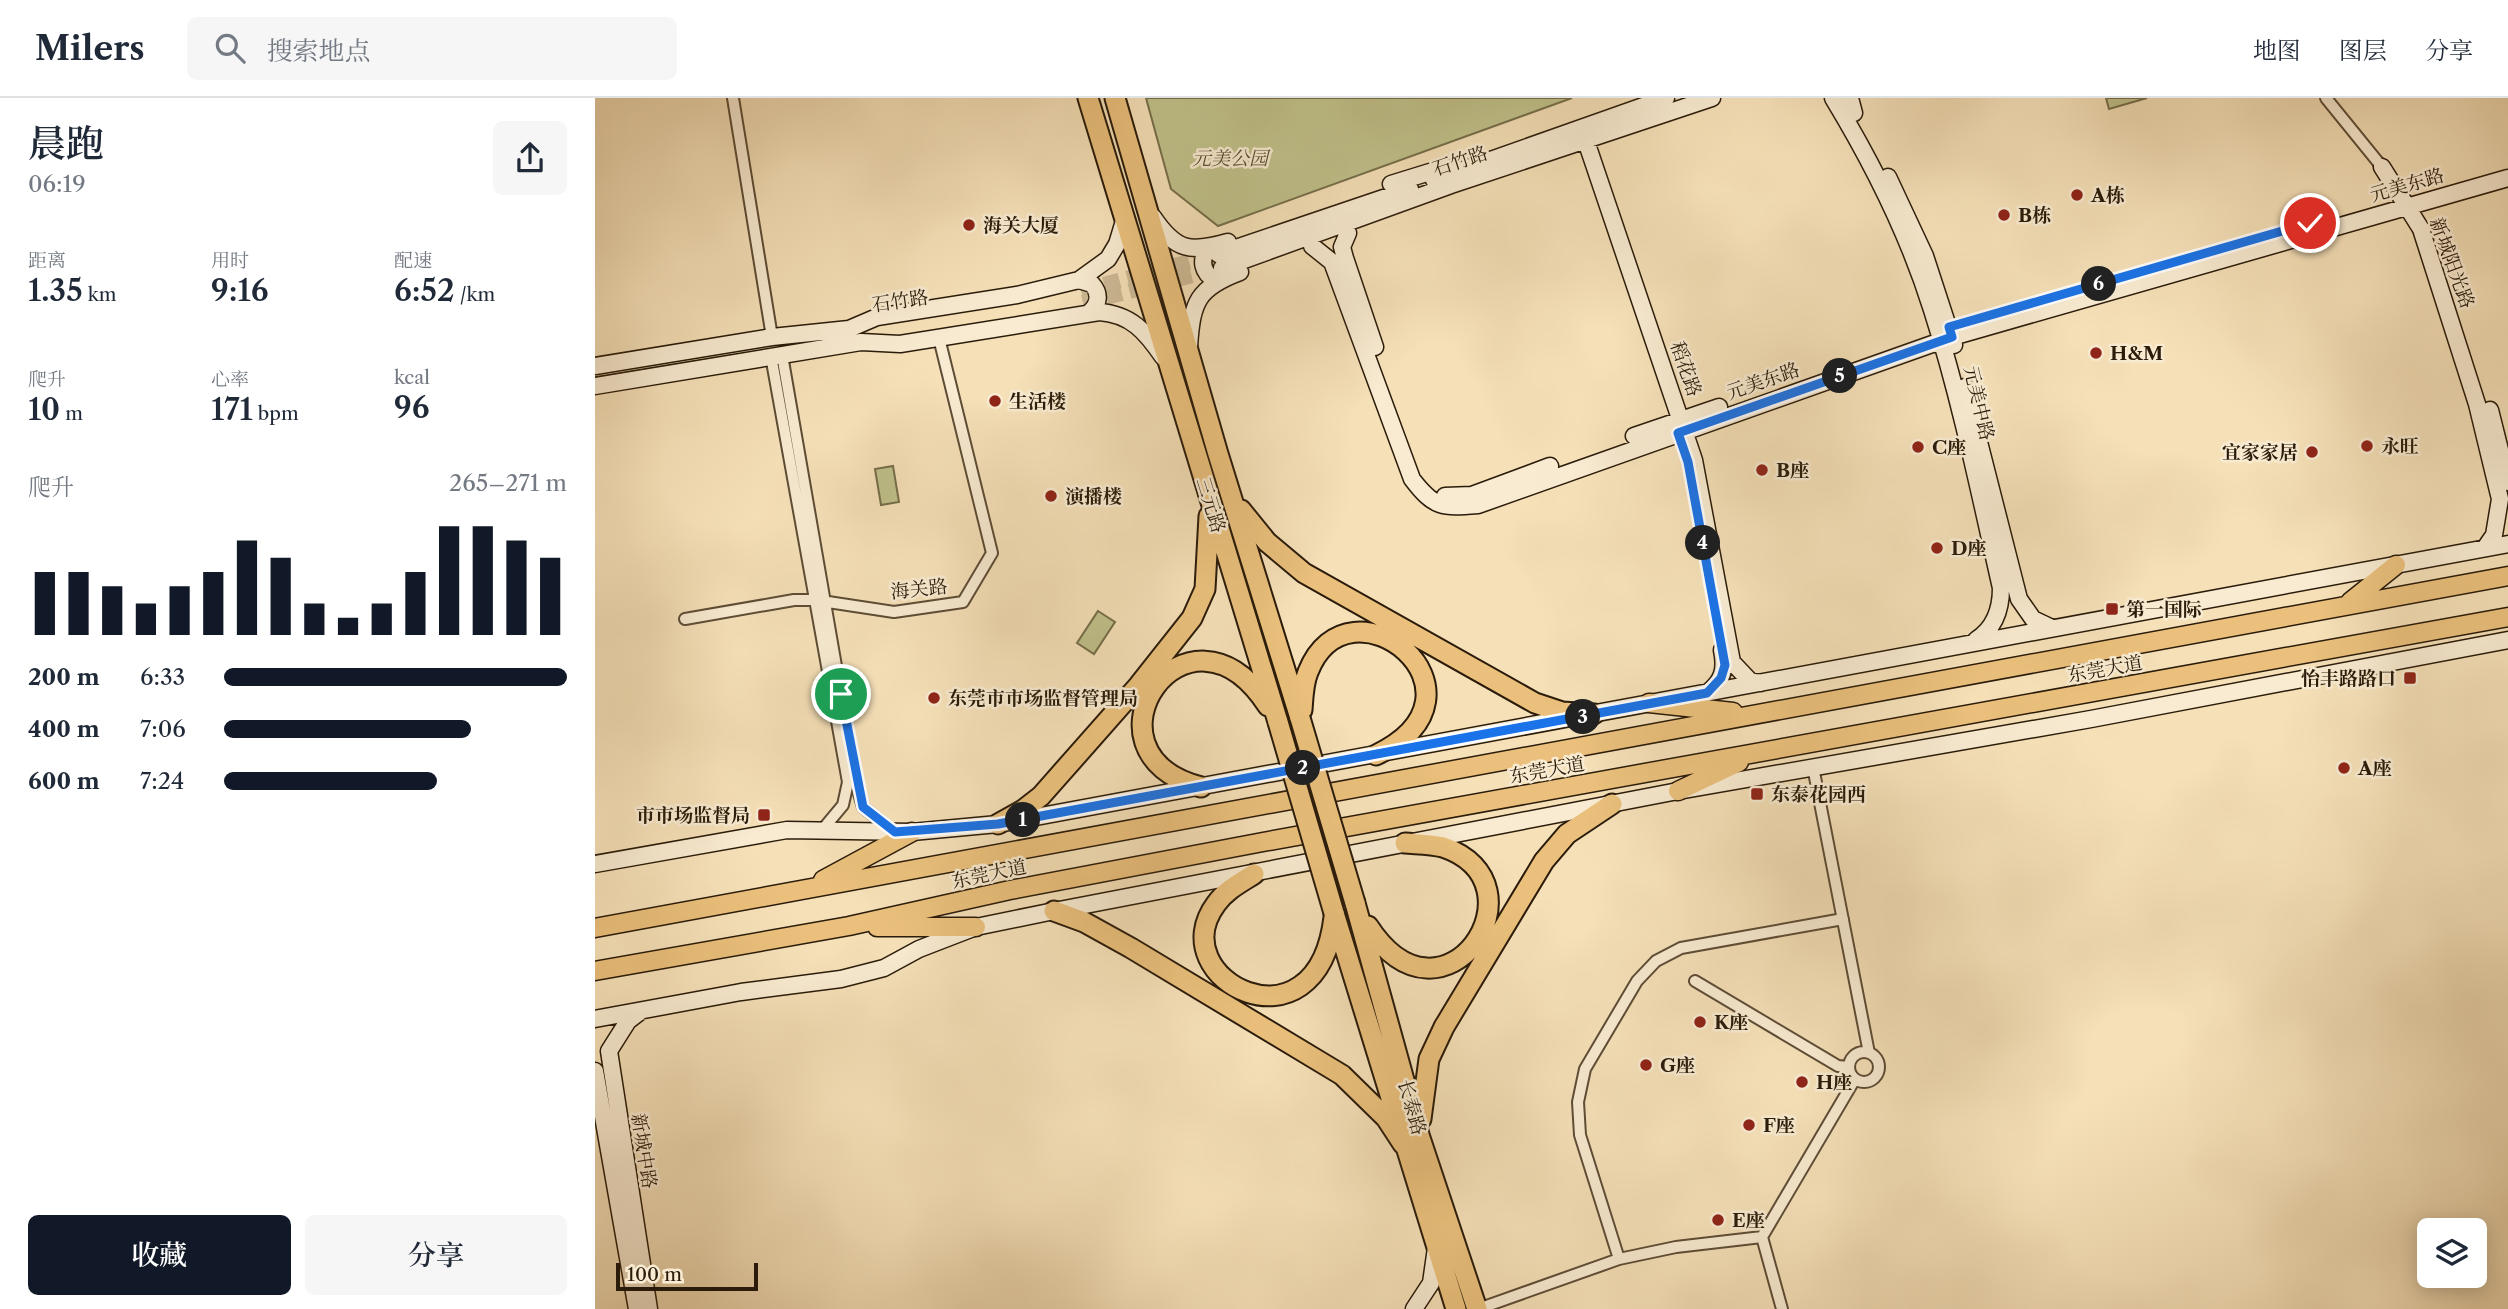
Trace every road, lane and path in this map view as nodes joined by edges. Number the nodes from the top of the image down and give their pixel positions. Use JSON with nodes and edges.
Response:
{"nodes":[{"id":1,"x":733,"y":98,"type":"edge"},
{"id":2,"x":1088,"y":98,"type":"edge"},
{"id":3,"x":1115,"y":98,"type":"edge"},
{"id":4,"x":1666,"y":98,"type":"edge"},
{"id":5,"x":1712,"y":98,"type":"edge"},
{"id":6,"x":1825,"y":98,"type":"edge"},
{"id":7,"x":1833,"y":98,"type":"edge"},
{"id":8,"x":2326,"y":98,"type":"edge"},
{"id":9,"x":1849,"y":107,"type":"edge"},
{"id":10,"x":1581,"y":143,"type":"junction"},
{"id":11,"x":2382,"y":167,"type":"joint"},
{"id":12,"x":2508,"y":167,"type":"edge"},
{"id":13,"x":1465,"y":174,"type":"junction"},
{"id":14,"x":2508,"y":178,"type":"edge"},
{"id":15,"x":2407,"y":201,"type":"junction"},
{"id":16,"x":1149,"y":211,"type":"junction"},
{"id":17,"x":1123,"y":221,"type":"junction"},
{"id":18,"x":1348,"y":233,"type":"junction"},
{"id":19,"x":1313,"y":246,"type":"junction"},
{"id":20,"x":1216,"y":262,"type":"junction"},
{"id":21,"x":1083,"y":297,"type":"junction"},
{"id":22,"x":1945,"y":334,"type":"junction"},
{"id":23,"x":772,"y":337,"type":"junction"},
{"id":24,"x":939,"y":338,"type":"junction"},
{"id":25,"x":860,"y":342,"type":"junction"},
{"id":26,"x":1189,"y":348,"type":"junction"},
{"id":27,"x":776,"y":356,"type":"junction"},
{"id":28,"x":1168,"y":364,"type":"junction"},
{"id":29,"x":595,"y":366,"type":"edge"},
{"id":30,"x":595,"y":386,"type":"edge"},
{"id":31,"x":1680,"y":426,"type":"junction"},
{"id":32,"x":2508,"y":482,"type":"edge"},
{"id":33,"x":1231,"y":495,"type":"junction"},
{"id":34,"x":1209,"y":497,"type":"junction"},
{"id":35,"x":2508,"y":544,"type":"edge"},
{"id":36,"x":2484,"y":548,"type":"junction"},
{"id":37,"x":2396,"y":565,"type":"junction"},
{"id":38,"x":2508,"y":576,"type":"edge"},
{"id":39,"x":820,"y":601,"type":"junction"},
{"id":40,"x":2349,"y":603,"type":"junction"},
{"id":41,"x":2508,"y":618,"type":"edge"},
{"id":42,"x":685,"y":619,"type":"dead end"},
{"id":43,"x":2052,"y":628,"type":"junction"},
{"id":44,"x":2508,"y":640,"type":"edge"},
{"id":45,"x":1972,"y":643,"type":"junction"},
{"id":46,"x":1761,"y":683,"type":"junction"},
{"id":47,"x":1707,"y":693,"type":"junction"},
{"id":48,"x":1649,"y":703,"type":"junction"},
{"id":49,"x":1594,"y":715,"type":"junction"},
{"id":50,"x":1754,"y":715,"type":"junction"},
{"id":51,"x":1300,"y":718,"type":"junction"},
{"id":52,"x":1278,"y":722,"type":"junction"},
{"id":53,"x":1762,"y":751,"type":"junction"},
{"id":54,"x":1376,"y":755,"type":"junction"},
{"id":55,"x":1813,"y":767,"type":"junction"},
{"id":56,"x":1201,"y":787,"type":"junction"},
{"id":57,"x":1678,"y":791,"type":"junction"},
{"id":58,"x":1612,"y":804,"type":"junction"},
{"id":59,"x":998,"y":824,"type":"junction"},
{"id":60,"x":823,"y":829,"type":"junction"},
{"id":61,"x":904,"y":832,"type":"junction"},
{"id":62,"x":1405,"y":843,"type":"junction"},
{"id":63,"x":595,"y":864,"type":"edge"},
{"id":64,"x":1254,"y":874,"type":"junction"},
{"id":65,"x":809,"y":888,"type":"junction"},
{"id":66,"x":1355,"y":903,"type":"junction"},
{"id":67,"x":1054,"y":911,"type":"junction"},
{"id":68,"x":1334,"y":913,"type":"junction"},
{"id":69,"x":1843,"y":919,"type":"junction"},
{"id":70,"x":849,"y":926,"type":"junction"},
{"id":71,"x":976,"y":927,"type":"junction"},
{"id":72,"x":595,"y":928,"type":"edge"},
{"id":73,"x":595,"y":971,"type":"edge"},
{"id":74,"x":1695,"y":982,"type":"dead end"},
{"id":75,"x":641,"y":1011,"type":"junction"},
{"id":76,"x":595,"y":1019,"type":"edge"},
{"id":77,"x":1869,"y":1053,"type":"junction"},
{"id":78,"x":1849,"y":1067,"type":"junction"},
{"id":79,"x":595,"y":1071,"type":"edge"},
{"id":80,"x":1855,"y":1079,"type":"junction"},
{"id":81,"x":1412,"y":1141,"type":"junction"},
{"id":82,"x":1762,"y":1237,"type":"junction"},
{"id":83,"x":1436,"y":1246,"type":"junction"},
{"id":84,"x":1619,"y":1259,"type":"junction"},
{"id":85,"x":637,"y":1309,"type":"edge"},
{"id":86,"x":649,"y":1309,"type":"edge"},
{"id":87,"x":1414,"y":1309,"type":"edge"},
{"id":88,"x":1456,"y":1309,"type":"edge"},
{"id":89,"x":1477,"y":1309,"type":"edge"},
{"id":90,"x":1782,"y":1309,"type":"edge"}],
"edges":[{"from":1,"to":23,"type":"street"},
{"from":2,"to":17,"type":"highway","name":"三元路"},
{"from":3,"to":16,"type":"highway","name":"三元路"},
{"from":4,"to":13,"type":"street","name":"石竹路"},
{"from":5,"to":10,"type":"street","name":"石竹路"},
{"from":6,"to":9,"type":"street"},
{"from":7,"to":9,"type":"street","name":"元美中路"},
{"from":8,"to":11,"type":"street"},
{"from":9,"to":22,"type":"street","name":"元美中路"},
{"from":10,"to":13,"type":"street","name":"石竹路"},
{"from":10,"to":31,"type":"street","name":"稻花路"},
{"from":11,"to":15,"type":"street","name":"新城阳光路"},
{"from":12,"to":15,"type":"street","name":"元美东路"},
{"from":13,"to":18,"type":"street"},
{"from":13,"to":20,"type":"street","name":"石竹路"},
{"from":14,"to":15,"type":"street","name":"元美东路"},
{"from":15,"to":22,"type":"street","name":"元美东路"},
{"from":15,"to":32,"type":"street","name":"新城阳光路"},
{"from":15,"to":36,"type":"street","name":"新城阳光路"},
{"from":16,"to":20,"type":"street"},
{"from":16,"to":26,"type":"highway","name":"三元路"},
{"from":17,"to":21,"type":"street"},
{"from":17,"to":28,"type":"highway","name":"三元路"},
{"from":18,"to":19,"type":"street"},
{"from":18,"to":31,"type":"street","name":"元美东路"},
{"from":19,"to":20,"type":"street"},
{"from":19,"to":31,"type":"street","name":"元美东路"},
{"from":20,"to":26,"type":"street"},
{"from":21,"to":23,"type":"street"},
{"from":21,"to":24,"type":"street"},
{"from":21,"to":25,"type":"street","name":"石竹路"},
{"from":21,"to":28,"type":"street"},
{"from":22,"to":31,"type":"street","name":"元美东路"},
{"from":22,"to":43,"type":"street","name":"元美中路"},
{"from":22,"to":45,"type":"street","name":"元美中路"},
{"from":23,"to":29,"type":"street"},
{"from":24,"to":25,"type":"street"},
{"from":24,"to":39,"type":"street","name":"海关路"},
{"from":25,"to":27,"type":"street"},
{"from":26,"to":33,"type":"highway","name":"三元路"},
{"from":27,"to":30,"type":"street"},
{"from":27,"to":39,"type":"street"},
{"from":28,"to":34,"type":"highway","name":"三元路"},
{"from":31,"to":46,"type":"street","name":"稻花路"},
{"from":31,"to":47,"type":"street","name":"稻花路"},
{"from":33,"to":49,"type":"highway"},
{"from":33,"to":51,"type":"highway","name":"三元路"},
{"from":34,"to":52,"type":"highway","name":"三元路"},
{"from":34,"to":59,"type":"highway"},
{"from":35,"to":36,"type":"street"},
{"from":36,"to":37,"type":"street"},
{"from":37,"to":40,"type":"main road"},
{"from":37,"to":43,"type":"street"},
{"from":38,"to":40,"type":"main road","name":"东莞大道"},
{"from":39,"to":42,"type":"street","name":"海关路"},
{"from":39,"to":60,"type":"street"},
{"from":39,"to":61,"type":"street"},
{"from":40,"to":50,"type":"main road","name":"东莞大道"},
{"from":41,"to":53,"type":"main road","name":"东莞大道"},
{"from":43,"to":45,"type":"street"},
{"from":44,"to":55,"type":"street"},
{"from":45,"to":46,"type":"street"},
{"from":46,"to":47,"type":"street"},
{"from":47,"to":48,"type":"street"},
{"from":48,"to":49,"type":"street"},
{"from":48,"to":50,"type":"main road"},
{"from":49,"to":54,"type":"street"},
{"from":50,"to":65,"type":"main road","name":"东莞大道"},
{"from":51,"to":54,"type":"highway"},
{"from":51,"to":66,"type":"highway","name":"三元路","bridge":true},
{"from":52,"to":56,"type":"highway"},
{"from":52,"to":68,"type":"highway","name":"三元路","bridge":true},
{"from":53,"to":57,"type":"main road"},
{"from":53,"to":70,"type":"main road","name":"东莞大道"},
{"from":54,"to":56,"type":"street"},
{"from":55,"to":57,"type":"street"},
{"from":55,"to":69,"type":"street"},
{"from":56,"to":59,"type":"street"},
{"from":57,"to":58,"type":"street"},
{"from":58,"to":62,"type":"street"},
{"from":58,"to":81,"type":"highway"},
{"from":59,"to":61,"type":"street"},
{"from":60,"to":61,"type":"street"},
{"from":60,"to":63,"type":"street"},
{"from":61,"to":65,"type":"main road"},
{"from":62,"to":64,"type":"street"},
{"from":62,"to":66,"type":"highway"},
{"from":64,"to":67,"type":"street"},
{"from":64,"to":68,"type":"highway"},
{"from":65,"to":72,"type":"main road","name":"东莞大道"},
{"from":66,"to":81,"type":"highway","name":"长泰路"},
{"from":67,"to":71,"type":"street"},
{"from":67,"to":81,"type":"highway"},
{"from":68,"to":81,"type":"highway","name":"长泰路"},
{"from":69,"to":77,"type":"street"},
{"from":69,"to":84,"type":"street"},
{"from":70,"to":71,"type":"main road"},
{"from":70,"to":73,"type":"main road","name":"东莞大道"},
{"from":71,"to":75,"type":"street"},
{"from":74,"to":78,"type":"street"},
{"from":75,"to":76,"type":"street"},
{"from":75,"to":86,"type":"street","name":"新城中路"},
{"from":77,"to":78,"type":"street"},
{"from":77,"to":80,"type":"street"},
{"from":78,"to":80,"type":"street"},
{"from":79,"to":85,"type":"street","name":"新城中路"},
{"from":80,"to":82,"type":"street"},
{"from":81,"to":83,"type":"highway","name":"长泰路"},
{"from":81,"to":89,"type":"highway","name":"长泰路"},
{"from":82,"to":84,"type":"street"},
{"from":82,"to":90,"type":"street"},
{"from":83,"to":87,"type":"street"},
{"from":83,"to":88,"type":"highway","name":"长泰路"},
{"from":84,"to":89,"type":"street"}]}
